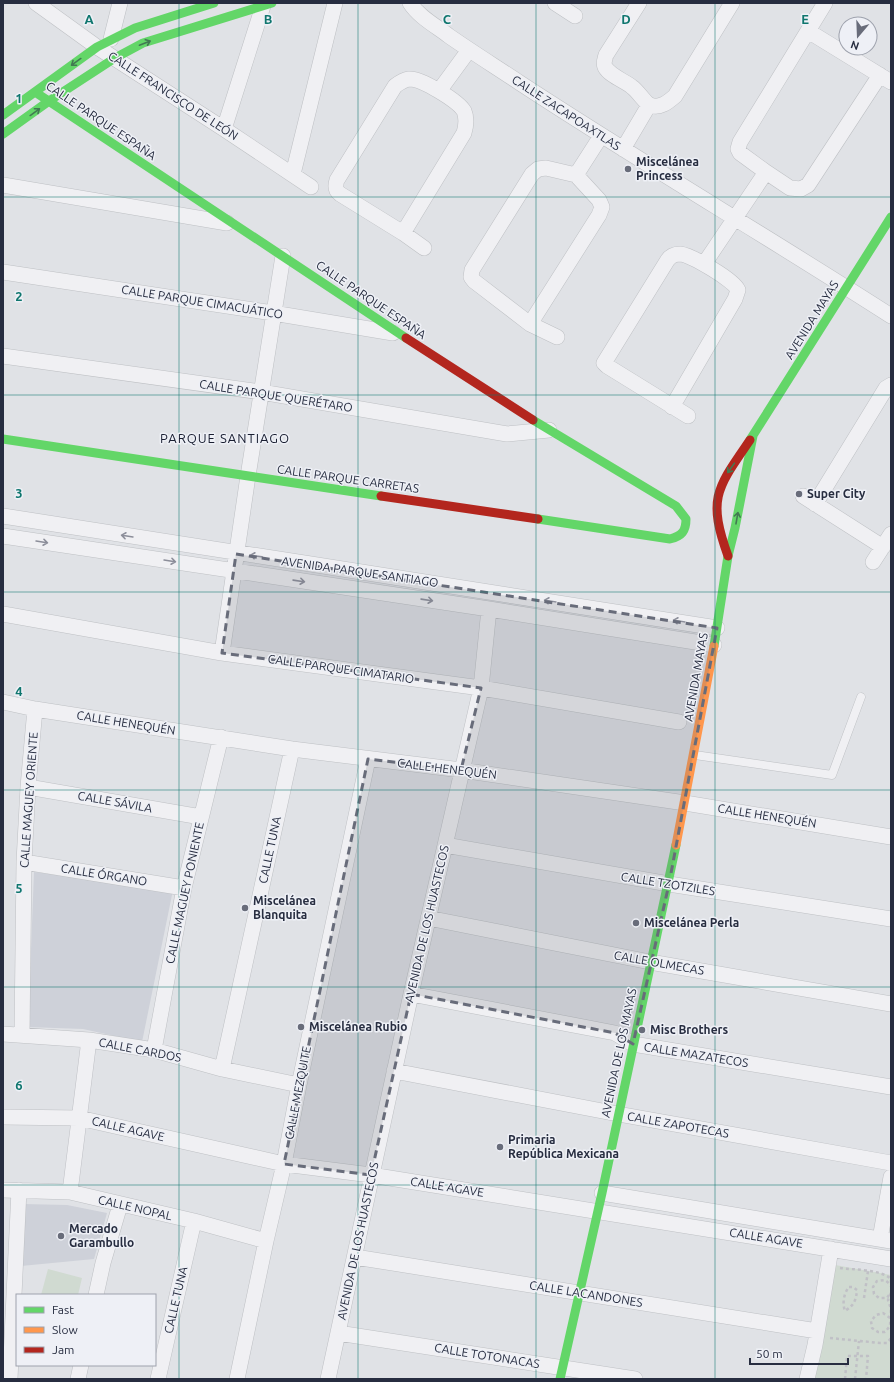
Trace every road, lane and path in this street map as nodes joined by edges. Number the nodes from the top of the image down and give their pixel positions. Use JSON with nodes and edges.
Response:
{"nodes":[{"id":1,"x":120,"y":3,"type":"edge"},
{"id":2,"x":214,"y":3,"type":"edge"},
{"id":3,"x":335,"y":3,"type":"edge"},
{"id":4,"x":410,"y":3,"type":"edge"},
{"id":5,"x":556,"y":3,"type":"edge"},
{"id":6,"x":639,"y":3,"type":"edge"},
{"id":7,"x":732,"y":3,"type":"edge"},
{"id":8,"x":825,"y":3,"type":"edge"},
{"id":9,"x":266,"y":4,"type":"edge"},
{"id":10,"x":42,"y":5,"type":"edge"},
{"id":11,"x":575,"y":16,"type":"dead end"},
{"id":12,"x":808,"y":31,"type":"junction"},
{"id":13,"x":111,"y":39,"type":"junction"},
{"id":14,"x":97,"y":47,"type":"junction"},
{"id":15,"x":469,"y":50,"type":"junction"},
{"id":16,"x":115,"y":58,"type":"junction"},
{"id":17,"x":886,"y":79,"type":"edge"},
{"id":18,"x":439,"y":91,"type":"junction"},
{"id":19,"x":35,"y":92,"type":"junction"},
{"id":20,"x":49,"y":101,"type":"junction"},
{"id":21,"x":649,"y":105,"type":"junction"},
{"id":22,"x":3,"y":115,"type":"edge"},
{"id":23,"x":224,"y":129,"type":"junction"},
{"id":24,"x":3,"y":134,"type":"edge"},
{"id":25,"x":601,"y":136,"type":"junction"},
{"id":26,"x":623,"y":149,"type":"junction"},
{"id":27,"x":766,"y":172,"type":"junction"},
{"id":28,"x":293,"y":174,"type":"junction"},
{"id":29,"x":576,"y":175,"type":"junction"},
{"id":30,"x":3,"y":185,"type":"edge"},
{"id":31,"x":311,"y":187,"type":"dead end"},
{"id":32,"x":891,"y":217,"type":"edge"},
{"id":33,"x":736,"y":218,"type":"junction"},
{"id":34,"x":232,"y":224,"type":"junction"},
{"id":35,"x":403,"y":233,"type":"junction"},
{"id":36,"x":424,"y":248,"type":"dead end"},
{"id":37,"x":283,"y":256,"type":"junction"},
{"id":38,"x":704,"y":264,"type":"junction"},
{"id":39,"x":3,"y":272,"type":"edge"},
{"id":40,"x":846,"y":287,"type":"junction"},
{"id":41,"x":273,"y":313,"type":"junction"},
{"id":42,"x":891,"y":316,"type":"edge"},
{"id":43,"x":530,"y":324,"type":"junction"},
{"id":44,"x":400,"y":334,"type":"junction"},
{"id":45,"x":557,"y":338,"type":"dead end"},
{"id":46,"x":3,"y":356,"type":"edge"},
{"id":47,"x":891,"y":385,"type":"edge"},
{"id":48,"x":261,"y":392,"type":"junction"},
{"id":49,"x":672,"y":407,"type":"junction"},
{"id":50,"x":688,"y":416,"type":"dead end"},
{"id":51,"x":549,"y":430,"type":"junction"},
{"id":52,"x":753,"y":436,"type":"junction"},
{"id":53,"x":3,"y":439,"type":"edge"},
{"id":54,"x":248,"y":476,"type":"junction"},
{"id":55,"x":3,"y":516,"type":"edge"},
{"id":56,"x":686,"y":530,"type":"joint"},
{"id":57,"x":891,"y":534,"type":"edge"},
{"id":58,"x":3,"y":536,"type":"edge"},
{"id":59,"x":883,"y":546,"type":"junction"},
{"id":60,"x":236,"y":554,"type":"junction"},
{"id":61,"x":728,"y":556,"type":"junction"},
{"id":62,"x":873,"y":562,"type":"dead end"},
{"id":63,"x":233,"y":571,"type":"junction"},
{"id":64,"x":489,"y":609,"type":"junction"},
{"id":65,"x":3,"y":614,"type":"edge"},
{"id":66,"x":717,"y":628,"type":"junction"},
{"id":67,"x":714,"y":645,"type":"junction"},
{"id":68,"x":222,"y":652,"type":"junction"},
{"id":69,"x":481,"y":688,"type":"junction"},
{"id":70,"x":861,"y":697,"type":"dead end"},
{"id":71,"x":3,"y":702,"type":"edge"},
{"id":72,"x":35,"y":709,"type":"junction"},
{"id":73,"x":679,"y":722,"type":"dead end"},
{"id":74,"x":221,"y":737,"type":"junction"},
{"id":75,"x":292,"y":749,"type":"junction"},
{"id":76,"x":694,"y":755,"type":"junction"},
{"id":77,"x":368,"y":759,"type":"junction"},
{"id":78,"x":461,"y":770,"type":"junction"},
{"id":79,"x":28,"y":787,"type":"junction"},
{"id":80,"x":685,"y":803,"type":"junction"},
{"id":81,"x":201,"y":817,"type":"junction"},
{"id":82,"x":891,"y":837,"type":"edge"},
{"id":83,"x":445,"y":845,"type":"junction"},
{"id":84,"x":24,"y":862,"type":"junction"},
{"id":85,"x":669,"y":884,"type":"junction"},
{"id":86,"x":184,"y":888,"type":"junction"},
{"id":87,"x":428,"y":918,"type":"junction"},
{"id":88,"x":891,"y":919,"type":"edge"},
{"id":89,"x":650,"y":962,"type":"junction"},
{"id":90,"x":411,"y":994,"type":"junction"},
{"id":91,"x":891,"y":1004,"type":"edge"},
{"id":92,"x":3,"y":1034,"type":"edge"},
{"id":93,"x":22,"y":1035,"type":"junction"},
{"id":94,"x":89,"y":1040,"type":"junction"},
{"id":95,"x":633,"y":1044,"type":"junction"},
{"id":96,"x":154,"y":1050,"type":"junction"},
{"id":97,"x":222,"y":1069,"type":"junction"},
{"id":98,"x":394,"y":1071,"type":"junction"},
{"id":99,"x":299,"y":1085,"type":"junction"},
{"id":100,"x":891,"y":1087,"type":"edge"},
{"id":101,"x":618,"y":1114,"type":"junction"},
{"id":102,"x":3,"y":1117,"type":"edge"},
{"id":103,"x":79,"y":1118,"type":"junction"},
{"id":104,"x":891,"y":1163,"type":"edge"},
{"id":105,"x":284,"y":1164,"type":"junction"},
{"id":106,"x":371,"y":1175,"type":"junction"},
{"id":107,"x":891,"y":1177,"type":"edge"},
{"id":108,"x":3,"y":1190,"type":"edge"},
{"id":109,"x":19,"y":1190,"type":"junction"},
{"id":110,"x":70,"y":1192,"type":"junction"},
{"id":111,"x":602,"y":1193,"type":"junction"},
{"id":112,"x":120,"y":1205,"type":"junction"},
{"id":113,"x":597,"y":1211,"type":"junction"},
{"id":114,"x":194,"y":1221,"type":"junction"},
{"id":115,"x":266,"y":1240,"type":"junction"},
{"id":116,"x":886,"y":1240,"type":"edge"},
{"id":117,"x":831,"y":1249,"type":"junction"},
{"id":118,"x":355,"y":1257,"type":"junction"},
{"id":119,"x":891,"y":1259,"type":"edge"},
{"id":120,"x":836,"y":1267,"type":"dead end"},
{"id":121,"x":868,"y":1271,"type":"junction"},
{"id":122,"x":891,"y":1286,"type":"edge"},
{"id":123,"x":580,"y":1292,"type":"junction"},
{"id":124,"x":891,"y":1293,"type":"edge"},
{"id":125,"x":96,"y":1294,"type":"edge"},
{"id":126,"x":864,"y":1298,"type":"dead end"},
{"id":127,"x":845,"y":1311,"type":"joint"},
{"id":128,"x":890,"y":1318,"type":"junction"},
{"id":129,"x":890,"y":1326,"type":"edge"},
{"id":130,"x":891,"y":1330,"type":"edge"},
{"id":131,"x":338,"y":1333,"type":"junction"},
{"id":132,"x":821,"y":1334,"type":"junction"},
{"id":133,"x":891,"y":1338,"type":"edge"},
{"id":134,"x":859,"y":1341,"type":"junction"},
{"id":135,"x":858,"y":1356,"type":"junction"},
{"id":136,"x":81,"y":1366,"type":"edge"},
{"id":137,"x":562,"y":1373,"type":"edge"},
{"id":138,"x":10,"y":1379,"type":"edge"},
{"id":139,"x":78,"y":1379,"type":"edge"},
{"id":140,"x":158,"y":1379,"type":"edge"},
{"id":141,"x":237,"y":1379,"type":"edge"},
{"id":142,"x":328,"y":1379,"type":"edge"},
{"id":143,"x":635,"y":1379,"type":"edge"},
{"id":144,"x":807,"y":1379,"type":"edge"},
{"id":145,"x":844,"y":1379,"type":"edge"},
{"id":146,"x":855,"y":1379,"type":"edge"},
{"id":147,"x":866,"y":1379,"type":"edge"}],
"edges":[{"from":1,"to":13,"type":"street"},
{"from":2,"to":13,"type":"street"},
{"from":3,"to":28,"type":"street"},
{"from":4,"to":15,"type":"street","name":"CALLE ZACAPOAXTLAS"},
{"from":5,"to":11,"type":"street"},
{"from":6,"to":21,"type":"street"},
{"from":7,"to":21,"type":"street"},
{"from":8,"to":12,"type":"street"},
{"from":16,"to":9,"type":"street","one_way":true},
{"from":9,"to":23,"type":"street"},
{"from":10,"to":14,"type":"street","name":"CALLE FRANCISCO DE LEÓN"},
{"from":12,"to":17,"type":"street"},
{"from":12,"to":27,"type":"street"},
{"from":13,"to":14,"type":"street"},
{"from":14,"to":16,"type":"street","name":"CALLE FRANCISCO DE LEÓN"},
{"from":14,"to":19,"type":"street","one_way":true},
{"from":15,"to":18,"type":"street"},
{"from":15,"to":25,"type":"street","name":"CALLE ZACAPOAXTLAS"},
{"from":16,"to":20,"type":"street"},
{"from":16,"to":23,"type":"street","name":"CALLE FRANCISCO DE LEÓN"},
{"from":17,"to":27,"type":"street"},
{"from":18,"to":35,"type":"street"},
{"from":18,"to":35,"type":"street"},
{"from":19,"to":20,"type":"street","name":"CALLE PARQUE ESPAÑA"},
{"from":19,"to":22,"type":"street"},
{"from":24,"to":20,"type":"street","one_way":true},
{"from":20,"to":34,"type":"street","name":"CALLE PARQUE ESPAÑA"},
{"from":21,"to":26,"type":"street"},
{"from":23,"to":28,"type":"street","name":"CALLE FRANCISCO DE LEÓN"},
{"from":25,"to":26,"type":"street","name":"CALLE ZACAPOAXTLAS"},
{"from":25,"to":29,"type":"street"},
{"from":26,"to":33,"type":"street","name":"CALLE ZACAPOAXTLAS"},
{"from":27,"to":33,"type":"street"},
{"from":28,"to":31,"type":"street","name":"CALLE FRANCISCO DE LEÓN"},
{"from":29,"to":43,"type":"street"},
{"from":29,"to":43,"type":"street"},
{"from":30,"to":34,"type":"street"},
{"from":32,"to":40,"type":"street","name":"AVENIDA MAYAS"},
{"from":33,"to":38,"type":"street"},
{"from":33,"to":40,"type":"street","name":"CALLE ZACAPOAXTLAS"},
{"from":34,"to":37,"type":"street","name":"CALLE PARQUE ESPAÑA"},
{"from":35,"to":36,"type":"street"},
{"from":37,"to":41,"type":"street"},
{"from":37,"to":44,"type":"street","name":"CALLE PARQUE ESPAÑA"},
{"from":38,"to":49,"type":"street"},
{"from":38,"to":49,"type":"street"},
{"from":39,"to":41,"type":"street","name":"CALLE PARQUE CIMACUÁTICO"},
{"from":40,"to":42,"type":"street","name":"CALLE ZACAPOAXTLAS"},
{"from":40,"to":52,"type":"street","name":"AVENIDA MAYAS"},
{"from":41,"to":44,"type":"street","name":"CALLE PARQUE CIMACUÁTICO"},
{"from":41,"to":48,"type":"street"},
{"from":43,"to":45,"type":"street"},
{"from":44,"to":51,"type":"street","name":"CALLE PARQUE ESPAÑA"},
{"from":46,"to":48,"type":"street","name":"CALLE PARQUE QUERÉTARO"},
{"from":47,"to":59,"type":"street"},
{"from":48,"to":51,"type":"street","name":"CALLE PARQUE QUERÉTARO"},
{"from":48,"to":54,"type":"street"},
{"from":49,"to":50,"type":"street"},
{"from":51,"to":56,"type":"street","name":"CALLE PARQUE ESPAÑA"},
{"from":61,"to":52,"type":"street","name":"AVENIDA MAYAS","one_way":true},
{"from":52,"to":61,"type":"street","name":"AVENIDA MAYAS","one_way":true},
{"from":53,"to":54,"type":"street","name":"CALLE PARQUE CARRETAS"},
{"from":54,"to":56,"type":"street","name":"CALLE PARQUE CARRETAS"},
{"from":54,"to":60,"type":"street"},
{"from":60,"to":55,"type":"street","name":"AVENIDA PARQUE SANTIAGO","one_way":true},
{"from":57,"to":59,"type":"street"},
{"from":58,"to":63,"type":"street","name":"AVENIDA PARQUE SANTIAGO","one_way":true},
{"from":59,"to":62,"type":"street"},
{"from":60,"to":63,"type":"street"},
{"from":66,"to":60,"type":"street","name":"AVENIDA PARQUE SANTIAGO","one_way":true},
{"from":61,"to":66,"type":"street","name":"AVENIDA MAYAS"},
{"from":63,"to":64,"type":"street","name":"AVENIDA PARQUE SANTIAGO","one_way":true},
{"from":63,"to":68,"type":"street"},
{"from":64,"to":67,"type":"street","name":"AVENIDA PARQUE SANTIAGO"},
{"from":64,"to":69,"type":"street","name":"AVENIDA DE LOS HUASTECOS"},
{"from":65,"to":68,"type":"street","name":"CALLE PARQUE CIMATARIO"},
{"from":66,"to":67,"type":"street","name":"AVENIDA MAYAS"},
{"from":67,"to":76,"type":"street","name":"AVENIDA MAYAS"},
{"from":68,"to":69,"type":"street","name":"CALLE PARQUE CIMATARIO"},
{"from":69,"to":73,"type":"street","name":"CALLE PARQUE CIMATARIO"},
{"from":69,"to":78,"type":"street","name":"AVENIDA DE LOS HUASTECOS"},
{"from":70,"to":76,"type":"lane"},
{"from":71,"to":72,"type":"street","name":"CALLE HENEQUÉN"},
{"from":72,"to":74,"type":"street","name":"CALLE HENEQUÉN"},
{"from":72,"to":79,"type":"street","name":"CALLE MAGUEY ORIENTE"},
{"from":74,"to":75,"type":"street","name":"CALLE HENEQUÉN"},
{"from":74,"to":81,"type":"street","name":"CALLE MAGUEY PONIENTE"},
{"from":75,"to":77,"type":"street","name":"CALLE HENEQUÉN"},
{"from":75,"to":97,"type":"street","name":"CALLE TUNA"},
{"from":76,"to":80,"type":"street","name":"AVENIDA MAYAS"},
{"from":77,"to":78,"type":"street","name":"CALLE HENEQUÉN"},
{"from":77,"to":99,"type":"street","name":"CALLE MEZQUITE"},
{"from":78,"to":80,"type":"street","name":"CALLE HENEQUÉN"},
{"from":78,"to":83,"type":"street","name":"AVENIDA DE LOS HUASTECOS"},
{"from":79,"to":81,"type":"street","name":"CALLE SÁVILA"},
{"from":79,"to":84,"type":"street","name":"CALLE MAGUEY ORIENTE"},
{"from":80,"to":82,"type":"street","name":"CALLE HENEQUÉN"},
{"from":80,"to":85,"type":"street","name":"AVENIDA DE LOS MAYAS"},
{"from":81,"to":86,"type":"street","name":"CALLE MAGUEY PONIENTE"},
{"from":83,"to":85,"type":"street","name":"CALLE TZOTZILES"},
{"from":83,"to":87,"type":"street","name":"AVENIDA DE LOS HUASTECOS"},
{"from":84,"to":86,"type":"street","name":"CALLE ÓRGANO"},
{"from":84,"to":93,"type":"street","name":"CALLE MAGUEY ORIENTE"},
{"from":85,"to":88,"type":"street","name":"CALLE TZOTZILES"},
{"from":85,"to":89,"type":"street","name":"AVENIDA DE LOS MAYAS"},
{"from":86,"to":96,"type":"street","name":"CALLE MAGUEY PONIENTE"},
{"from":87,"to":89,"type":"street","name":"CALLE OLMECAS"},
{"from":87,"to":90,"type":"street","name":"AVENIDA DE LOS HUASTECOS"},
{"from":89,"to":91,"type":"street","name":"CALLE OLMECAS"},
{"from":89,"to":95,"type":"street","name":"AVENIDA DE LOS MAYAS"},
{"from":90,"to":95,"type":"street","name":"CALLE MAZATECOS"},
{"from":90,"to":98,"type":"street","name":"AVENIDA DE LOS HUASTECOS"},
{"from":92,"to":93,"type":"street","name":"CALLE CARDOS"},
{"from":93,"to":94,"type":"street","name":"CALLE CARDOS"},
{"from":94,"to":96,"type":"street","name":"CALLE CARDOS"},
{"from":94,"to":103,"type":"street"},
{"from":95,"to":100,"type":"street","name":"CALLE MAZATECOS"},
{"from":95,"to":101,"type":"street","name":"AVENIDA DE LOS MAYAS"},
{"from":96,"to":97,"type":"street","name":"CALLE CARDOS"},
{"from":97,"to":99,"type":"street","name":"CALLE CARDOS"},
{"from":98,"to":101,"type":"street","name":"CALLE ZAPOTECAS"},
{"from":98,"to":106,"type":"street","name":"AVENIDA DE LOS HUASTECOS"},
{"from":99,"to":105,"type":"street","name":"CALLE MEZQUITE"},
{"from":101,"to":104,"type":"street","name":"CALLE ZAPOTECAS"},
{"from":101,"to":111,"type":"street","name":"AVENIDA DE LOS MAYAS"},
{"from":102,"to":103,"type":"street","name":"CALLE AGAVE"},
{"from":103,"to":105,"type":"street","name":"CALLE AGAVE"},
{"from":103,"to":110,"type":"street"},
{"from":105,"to":106,"type":"street","name":"CALLE AGAVE"},
{"from":105,"to":115,"type":"street","name":"CALLE MEZQUITE"},
{"from":106,"to":113,"type":"street","name":"CALLE AGAVE"},
{"from":106,"to":118,"type":"street","name":"AVENIDA DE LOS HUASTECOS"},
{"from":107,"to":116,"type":"street"},
{"from":108,"to":109,"type":"street","name":"CALLE NOPAL"},
{"from":109,"to":110,"type":"street","name":"CALLE NOPAL"},
{"from":109,"to":138,"type":"street"},
{"from":110,"to":112,"type":"street","name":"CALLE NOPAL"},
{"from":111,"to":113,"type":"street","name":"AVENIDA DE LOS MAYAS"},
{"from":111,"to":116,"type":"street","name":"CALLE AGAVE"},
{"from":112,"to":114,"type":"street","name":"CALLE NOPAL"},
{"from":112,"to":125,"type":"street"},
{"from":113,"to":117,"type":"street","name":"CALLE AGAVE"},
{"from":113,"to":123,"type":"street","name":"AVENIDA DE LOS MAYAS"},
{"from":114,"to":115,"type":"street","name":"CALLE NOPAL"},
{"from":114,"to":140,"type":"street","name":"CALLE TUNA"},
{"from":115,"to":141,"type":"street","name":"CALLE MEZQUITE"},
{"from":117,"to":119,"type":"street","name":"CALLE AGAVE"},
{"from":117,"to":132,"type":"street"},
{"from":118,"to":123,"type":"street","name":"CALLE LACANDONES"},
{"from":118,"to":131,"type":"street","name":"AVENIDA DE LOS HUASTECOS"},
{"from":120,"to":121,"type":"path"},
{"from":121,"to":122,"type":"path"},
{"from":121,"to":126,"type":"path"},
{"from":122,"to":124,"type":"path"},
{"from":123,"to":132,"type":"street","name":"CALLE LACANDONES"},
{"from":123,"to":137,"type":"street","name":"AVENIDA DE LOS MAYAS"},
{"from":124,"to":128,"type":"path"},
{"from":127,"to":127,"type":"path"},
{"from":128,"to":129,"type":"path"},
{"from":128,"to":129,"type":"path"},
{"from":129,"to":130,"type":"path"},
{"from":131,"to":137,"type":"street","name":"CALLE TOTONACAS"},
{"from":131,"to":142,"type":"street","name":"AVENIDA DE LOS HUASTECOS"},
{"from":132,"to":134,"type":"path"},
{"from":132,"to":144,"type":"street"},
{"from":133,"to":134,"type":"path"},
{"from":134,"to":135,"type":"path"},
{"from":135,"to":145,"type":"path"},
{"from":135,"to":146,"type":"path"},
{"from":135,"to":147,"type":"path"},
{"from":136,"to":139,"type":"street"},
{"from":137,"to":143,"type":"street","name":"CALLE TOTONACAS"}]}
